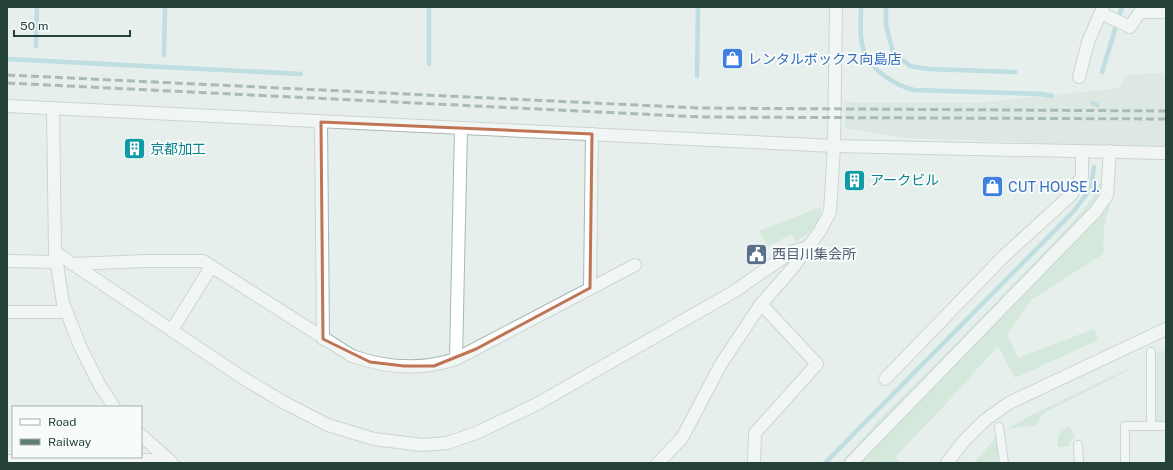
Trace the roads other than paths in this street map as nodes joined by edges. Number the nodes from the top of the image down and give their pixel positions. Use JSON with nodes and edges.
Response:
{"nodes":[{"id":1,"x":836,"y":7,"type":"edge"},
{"id":2,"x":1103,"y":11,"type":"edge"},
{"id":3,"x":1166,"y":12,"type":"edge"},
{"id":4,"x":1079,"y":76,"type":"dead end"},
{"id":5,"x":7,"y":106,"type":"edge"},
{"id":6,"x":53,"y":109,"type":"junction"},
{"id":7,"x":321,"y":122,"type":"junction"},
{"id":8,"x":461,"y":128,"type":"junction"},
{"id":9,"x":592,"y":134,"type":"junction"},
{"id":10,"x":834,"y":146,"type":"junction"},
{"id":11,"x":1084,"y":151,"type":"junction"},
{"id":12,"x":1110,"y":151,"type":"junction"},
{"id":13,"x":1166,"y":153,"type":"edge"},
{"id":14,"x":808,"y":247,"type":"junction"},
{"id":15,"x":56,"y":257,"type":"junction"},
{"id":16,"x":7,"y":261,"type":"edge"},
{"id":17,"x":72,"y":264,"type":"junction"},
{"id":18,"x":635,"y":265,"type":"dead end"},
{"id":19,"x":208,"y":272,"type":"dead end"},
{"id":20,"x":590,"y":288,"type":"junction"},
{"id":21,"x":761,"y":304,"type":"junction"},
{"id":22,"x":7,"y":312,"type":"edge"},
{"id":23,"x":67,"y":312,"type":"junction"},
{"id":24,"x":1166,"y":329,"type":"edge"},
{"id":25,"x":172,"y":330,"type":"junction"},
{"id":26,"x":323,"y":339,"type":"junction"},
{"id":27,"x":1151,"y":352,"type":"dead end"},
{"id":28,"x":456,"y":359,"type":"junction"},
{"id":29,"x":885,"y":379,"type":"dead end"},
{"id":30,"x":113,"y":406,"type":"edge"},
{"id":31,"x":1151,"y":426,"type":"junction"},
{"id":32,"x":1166,"y":426,"type":"edge"},
{"id":33,"x":1000,"y":427,"type":"dead end"},
{"id":34,"x":142,"y":436,"type":"edge"},
{"id":35,"x":1078,"y":445,"type":"dead end"},
{"id":36,"x":7,"y":461,"type":"edge"},
{"id":37,"x":171,"y":462,"type":"edge"},
{"id":38,"x":30,"y":463,"type":"edge"},
{"id":39,"x":658,"y":463,"type":"edge"},
{"id":40,"x":754,"y":463,"type":"edge"},
{"id":41,"x":851,"y":463,"type":"edge"},
{"id":42,"x":948,"y":463,"type":"edge"},
{"id":43,"x":1004,"y":463,"type":"edge"},
{"id":44,"x":1079,"y":463,"type":"edge"},
{"id":45,"x":1125,"y":463,"type":"edge"}],
"edges":[{"from":1,"to":10,"type":"street"},
{"from":2,"to":3,"type":"street"},
{"from":2,"to":4,"type":"street"},
{"from":5,"to":6,"type":"street"},
{"from":6,"to":7,"type":"street"},
{"from":6,"to":15,"type":"street"},
{"from":7,"to":8,"type":"street"},
{"from":7,"to":26,"type":"street"},
{"from":8,"to":9,"type":"street"},
{"from":8,"to":28,"type":"street"},
{"from":9,"to":10,"type":"street"},
{"from":9,"to":20,"type":"street"},
{"from":10,"to":11,"type":"street"},
{"from":10,"to":14,"type":"street"},
{"from":11,"to":12,"type":"street"},
{"from":11,"to":29,"type":"street"},
{"from":12,"to":13,"type":"street"},
{"from":12,"to":41,"type":"street"},
{"from":14,"to":21,"type":"street"},
{"from":14,"to":25,"type":"street"},
{"from":15,"to":16,"type":"street"},
{"from":15,"to":17,"type":"street"},
{"from":15,"to":23,"type":"street"},
{"from":17,"to":25,"type":"street"},
{"from":17,"to":26,"type":"street"},
{"from":18,"to":20,"type":"street"},
{"from":19,"to":25,"type":"street"},
{"from":20,"to":28,"type":"street"},
{"from":21,"to":39,"type":"street"},
{"from":21,"to":40,"type":"street"},
{"from":22,"to":23,"type":"street"},
{"from":23,"to":30,"type":"street"},
{"from":24,"to":42,"type":"street"},
{"from":26,"to":28,"type":"street"},
{"from":27,"to":31,"type":"lane"},
{"from":31,"to":32,"type":"lane"},
{"from":31,"to":45,"type":"lane"},
{"from":33,"to":43,"type":"lane"},
{"from":34,"to":37,"type":"street"},
{"from":35,"to":44,"type":"lane"},
{"from":36,"to":38,"type":"street"},
{"from":37,"to":38,"type":"street"}]}
